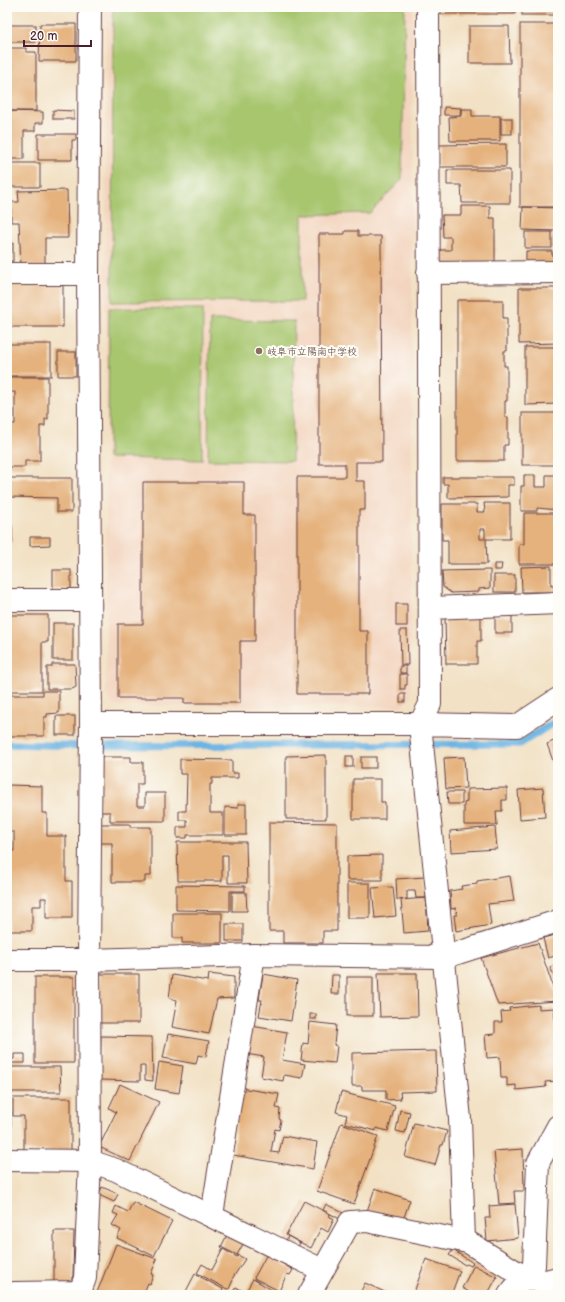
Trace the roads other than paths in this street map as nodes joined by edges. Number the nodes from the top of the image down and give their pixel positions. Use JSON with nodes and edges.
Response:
{"nodes":[{"id":1,"x":90,"y":7,"type":"edge"},
{"id":2,"x":428,"y":7,"type":"edge"},
{"id":3,"x":558,"y":272,"type":"edge"},
{"id":4,"x":428,"y":273,"type":"junction"},
{"id":5,"x":7,"y":274,"type":"edge"},
{"id":6,"x":88,"y":274,"type":"junction"},
{"id":7,"x":7,"y":600,"type":"edge"},
{"id":8,"x":90,"y":600,"type":"junction"},
{"id":9,"x":558,"y":603,"type":"edge"},
{"id":10,"x":430,"y":608,"type":"junction"},
{"id":11,"x":558,"y":699,"type":"edge"},
{"id":12,"x":90,"y":724,"type":"junction"},
{"id":13,"x":420,"y":724,"type":"junction"},
{"id":14,"x":558,"y":921,"type":"edge"},
{"id":15,"x":254,"y":955,"type":"junction"},
{"id":16,"x":445,"y":957,"type":"junction"},
{"id":17,"x":7,"y":960,"type":"edge"},
{"id":18,"x":89,"y":960,"type":"junction"},
{"id":19,"x":558,"y":1126,"type":"edge"},
{"id":20,"x":7,"y":1160,"type":"edge"},
{"id":21,"x":90,"y":1162,"type":"junction"},
{"id":22,"x":212,"y":1215,"type":"junction"},
{"id":23,"x":464,"y":1242,"type":"junction"},
{"id":24,"x":322,"y":1270,"type":"junction"},
{"id":25,"x":526,"y":1278,"type":"junction"},
{"id":26,"x":558,"y":1278,"type":"edge"},
{"id":27,"x":83,"y":1294,"type":"edge"},
{"id":28,"x":14,"y":1295,"type":"edge"},
{"id":29,"x":309,"y":1295,"type":"edge"},
{"id":30,"x":509,"y":1295,"type":"edge"}],
"edges":[{"from":1,"to":6,"type":"street"},
{"from":2,"to":4,"type":"street"},
{"from":3,"to":4,"type":"street"},
{"from":4,"to":10,"type":"street"},
{"from":5,"to":6,"type":"street"},
{"from":6,"to":8,"type":"street"},
{"from":7,"to":8,"type":"street"},
{"from":8,"to":12,"type":"street"},
{"from":9,"to":10,"type":"street"},
{"from":10,"to":13,"type":"street"},
{"from":11,"to":13,"type":"street"},
{"from":12,"to":13,"type":"street"},
{"from":12,"to":18,"type":"street"},
{"from":13,"to":16,"type":"street"},
{"from":14,"to":16,"type":"street"},
{"from":15,"to":16,"type":"street"},
{"from":15,"to":18,"type":"street"},
{"from":15,"to":22,"type":"street"},
{"from":16,"to":23,"type":"street"},
{"from":17,"to":18,"type":"street"},
{"from":18,"to":21,"type":"street"},
{"from":19,"to":25,"type":"street"},
{"from":20,"to":21,"type":"street"},
{"from":21,"to":22,"type":"street"},
{"from":21,"to":27,"type":"street"},
{"from":22,"to":24,"type":"street"},
{"from":23,"to":24,"type":"street"},
{"from":23,"to":25,"type":"street"},
{"from":24,"to":29,"type":"street"},
{"from":25,"to":26,"type":"street"},
{"from":25,"to":30,"type":"street"},
{"from":27,"to":28,"type":"street"}]}
